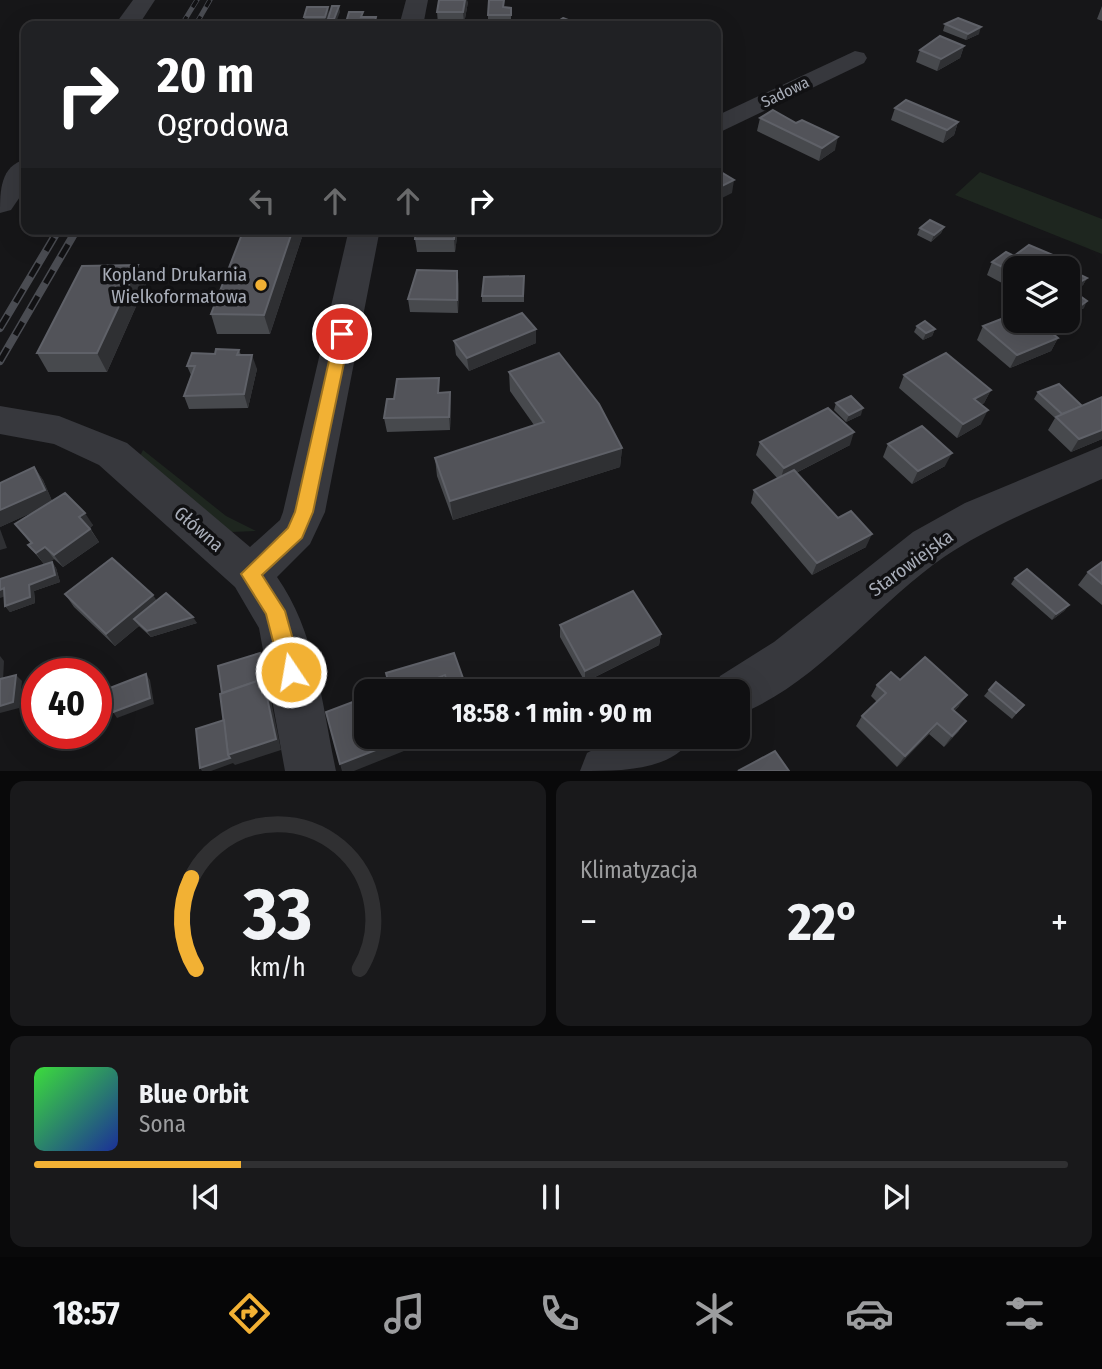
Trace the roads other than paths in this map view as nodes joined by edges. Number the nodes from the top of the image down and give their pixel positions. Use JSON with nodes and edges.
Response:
{"nodes":[{"id":1,"x":144,"y":0,"type":"edge"},
{"id":2,"x":417,"y":0,"type":"edge"},
{"id":3,"x":129,"y":21,"type":"edge"},
{"id":4,"x":412,"y":21,"type":"edge"},
{"id":5,"x":855,"y":58,"type":"dead end"},
{"id":6,"x":721,"y":124,"type":"edge"},
{"id":7,"x":21,"y":175,"type":"edge"},
{"id":8,"x":0,"y":204,"type":"edge"},
{"id":9,"x":364,"y":235,"type":"edge"},
{"id":10,"x":0,"y":420,"type":"edge"},
{"id":11,"x":1102,"y":462,"type":"edge"},
{"id":12,"x":250,"y":574,"type":"junction"},
{"id":13,"x":750,"y":683,"type":"edge"},
{"id":14,"x":645,"y":749,"type":"edge"},
{"id":15,"x":311,"y":771,"type":"edge"},
{"id":16,"x":605,"y":771,"type":"edge"}],
"edges":[{"from":1,"to":3,"type":"street"},
{"from":2,"to":4,"type":"street"},
{"from":5,"to":6,"type":"street","name":"Sadowa"},
{"from":7,"to":8,"type":"street"},
{"from":9,"to":12,"type":"street"},
{"from":10,"to":12,"type":"street","name":"Główna"},
{"from":11,"to":13,"type":"street","name":"Starowiejska"},
{"from":12,"to":15,"type":"street","name":"Główna"},
{"from":14,"to":16,"type":"street"}]}
